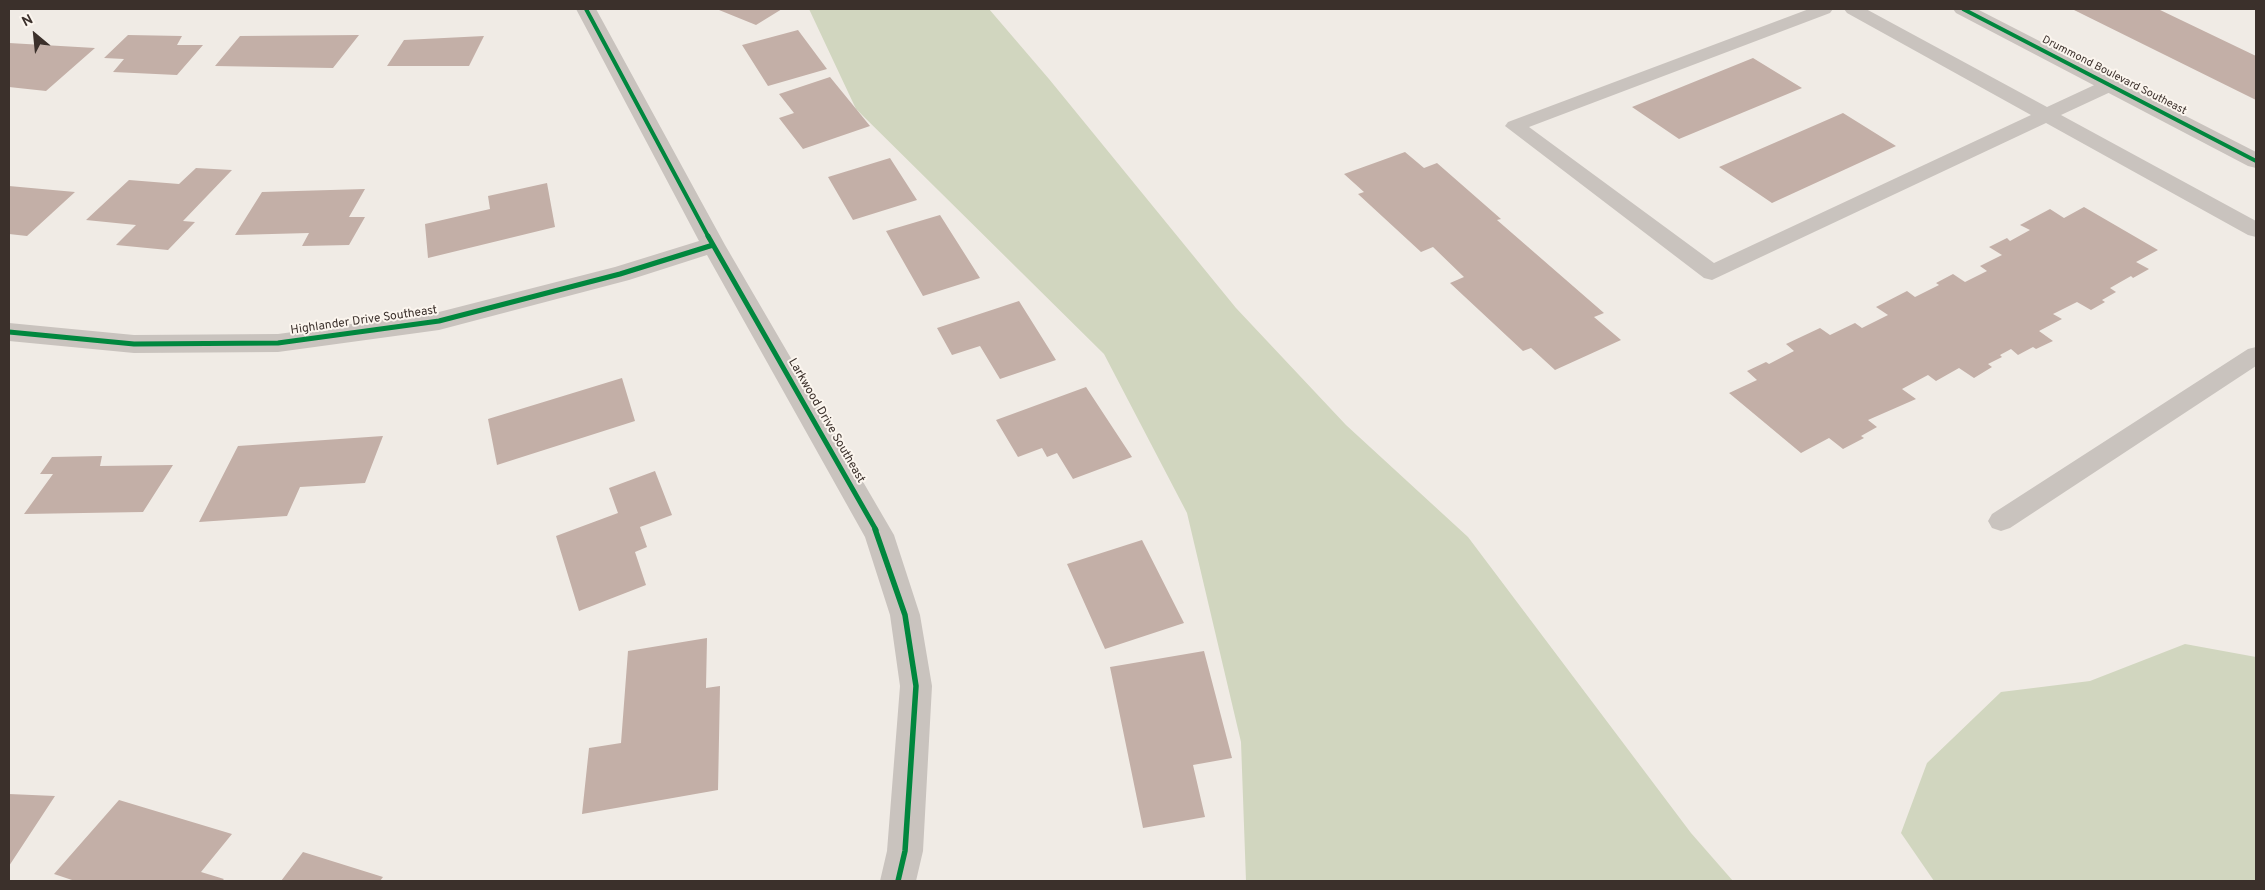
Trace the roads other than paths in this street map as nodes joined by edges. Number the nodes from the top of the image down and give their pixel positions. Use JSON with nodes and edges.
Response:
{"nodes":[{"id":1,"x":586,"y":9,"type":"edge"},
{"id":2,"x":1824,"y":9,"type":"edge"},
{"id":3,"x":1853,"y":9,"type":"edge"},
{"id":4,"x":1963,"y":9,"type":"edge"},
{"id":5,"x":2110,"y":85,"type":"junction"},
{"id":6,"x":2047,"y":115,"type":"junction"},
{"id":7,"x":2256,"y":162,"type":"edge"},
{"id":8,"x":2256,"y":230,"type":"edge"},
{"id":9,"x":713,"y":245,"type":"junction"},
{"id":10,"x":9,"y":332,"type":"edge"},
{"id":11,"x":2256,"y":355,"type":"edge"},
{"id":12,"x":2001,"y":521,"type":"dead end"},
{"id":13,"x":898,"y":881,"type":"edge"}],
"edges":[{"from":1,"to":9,"type":"street","name":"Larkwood Drive Southeast"},
{"from":2,"to":6,"type":"lane"},
{"from":3,"to":6,"type":"lane"},
{"from":4,"to":5,"type":"street","name":"Drummond Boulevard Southeast"},
{"from":5,"to":6,"type":"lane"},
{"from":5,"to":7,"type":"street","name":"Drummond Boulevard Southeast"},
{"from":6,"to":8,"type":"lane"},
{"from":9,"to":10,"type":"street","name":"Highlander Drive Southeast"},
{"from":9,"to":13,"type":"street","name":"Larkwood Drive Southeast"},
{"from":11,"to":12,"type":"lane"}]}
